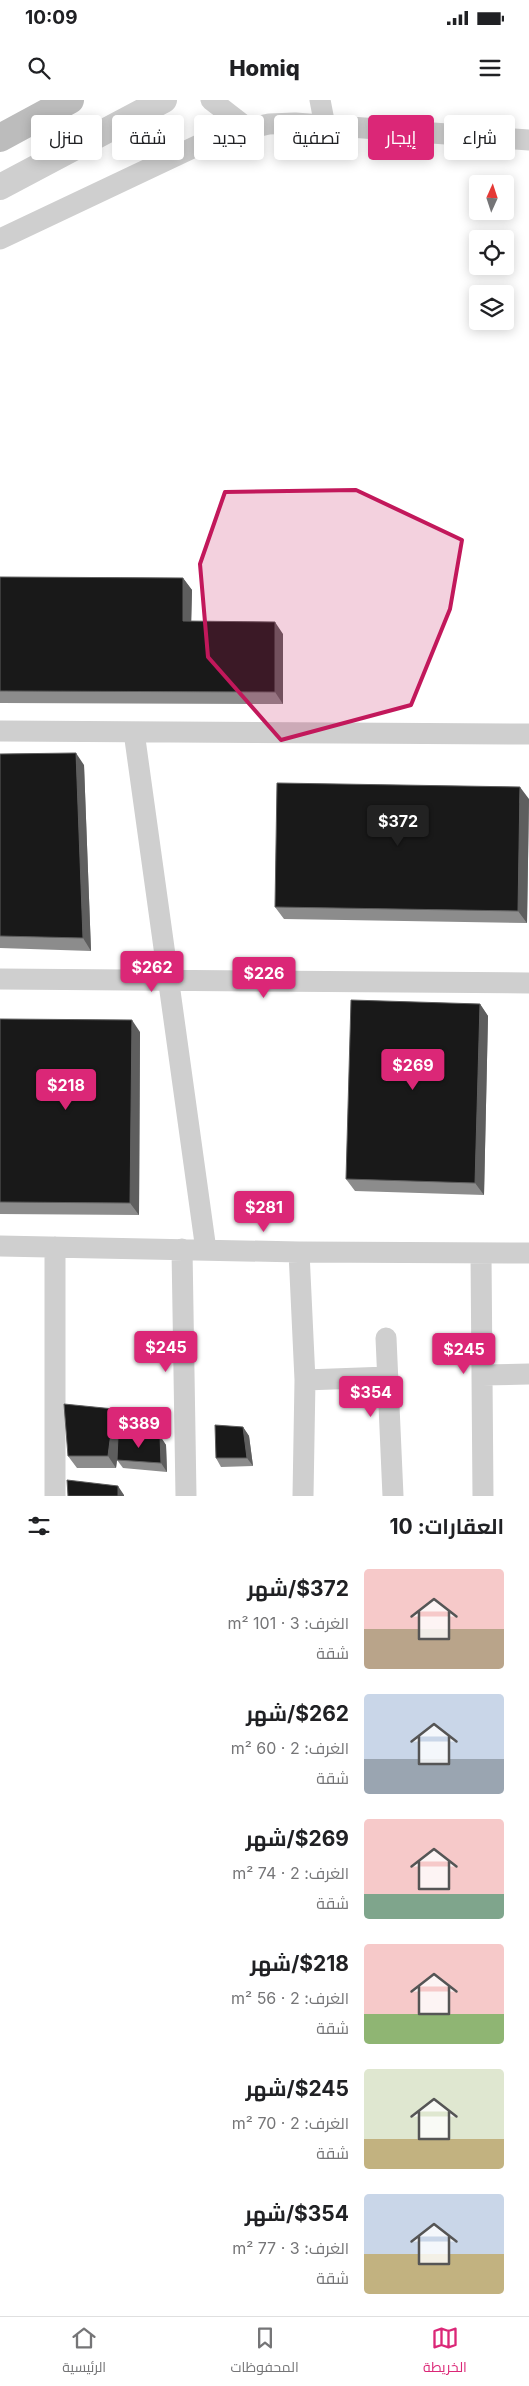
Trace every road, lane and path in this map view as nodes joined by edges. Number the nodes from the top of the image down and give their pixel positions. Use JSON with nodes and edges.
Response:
{"nodes":[{"id":1,"x":70,"y":100,"type":"edge"},
{"id":2,"x":164,"y":100,"type":"edge"},
{"id":3,"x":211,"y":100,"type":"edge"},
{"id":4,"x":320,"y":100,"type":"edge"},
{"id":5,"x":230,"y":115,"type":"edge"},
{"id":6,"x":323,"y":115,"type":"edge"},
{"id":7,"x":358,"y":128,"type":"edge"},
{"id":8,"x":0,"y":138,"type":"edge"},
{"id":9,"x":529,"y":140,"type":"edge"},
{"id":10,"x":194,"y":147,"type":"edge"},
{"id":11,"x":0,"y":187,"type":"edge"},
{"id":12,"x":0,"y":238,"type":"edge"},
{"id":13,"x":0,"y":731,"type":"edge"},
{"id":14,"x":134,"y":732,"type":"junction"},
{"id":15,"x":529,"y":734,"type":"edge"},
{"id":16,"x":0,"y":979,"type":"edge"},
{"id":17,"x":169,"y":980,"type":"junction"},
{"id":18,"x":529,"y":983,"type":"edge"},
{"id":19,"x":0,"y":1246,"type":"edge"},
{"id":20,"x":55,"y":1247,"type":"junction"},
{"id":21,"x":182,"y":1249,"type":"junction"},
{"id":22,"x":206,"y":1250,"type":"junction"},
{"id":23,"x":299,"y":1252,"type":"junction"},
{"id":24,"x":529,"y":1253,"type":"edge"},
{"id":25,"x":481,"y":1254,"type":"junction"},
{"id":26,"x":386,"y":1338,"type":"dead end"},
{"id":27,"x":529,"y":1374,"type":"edge"},
{"id":28,"x":482,"y":1375,"type":"junction"},
{"id":29,"x":388,"y":1377,"type":"junction"},
{"id":30,"x":305,"y":1380,"type":"junction"},
{"id":31,"x":55,"y":1496,"type":"edge"},
{"id":32,"x":186,"y":1496,"type":"edge"},
{"id":33,"x":303,"y":1496,"type":"edge"},
{"id":34,"x":393,"y":1496,"type":"edge"},
{"id":35,"x":483,"y":1496,"type":"edge"}],
"edges":[{"from":1,"to":8,"type":"main road"},
{"from":2,"to":11,"type":"street"},
{"from":3,"to":5,"type":"street"},
{"from":4,"to":6,"type":"street"},
{"from":7,"to":9,"type":"street"},
{"from":10,"to":12,"type":"street"},
{"from":13,"to":14,"type":"street"},
{"from":14,"to":15,"type":"street"},
{"from":14,"to":17,"type":"street"},
{"from":16,"to":17,"type":"street"},
{"from":17,"to":18,"type":"street"},
{"from":17,"to":22,"type":"street"},
{"from":19,"to":20,"type":"street"},
{"from":20,"to":21,"type":"street"},
{"from":20,"to":31,"type":"street"},
{"from":21,"to":22,"type":"street"},
{"from":21,"to":32,"type":"street"},
{"from":22,"to":23,"type":"street"},
{"from":23,"to":25,"type":"street"},
{"from":23,"to":30,"type":"street"},
{"from":24,"to":25,"type":"street"},
{"from":25,"to":28,"type":"street"},
{"from":26,"to":29,"type":"street"},
{"from":27,"to":28,"type":"street"},
{"from":28,"to":35,"type":"street"},
{"from":29,"to":30,"type":"street"},
{"from":29,"to":34,"type":"street"},
{"from":30,"to":33,"type":"street"}]}
